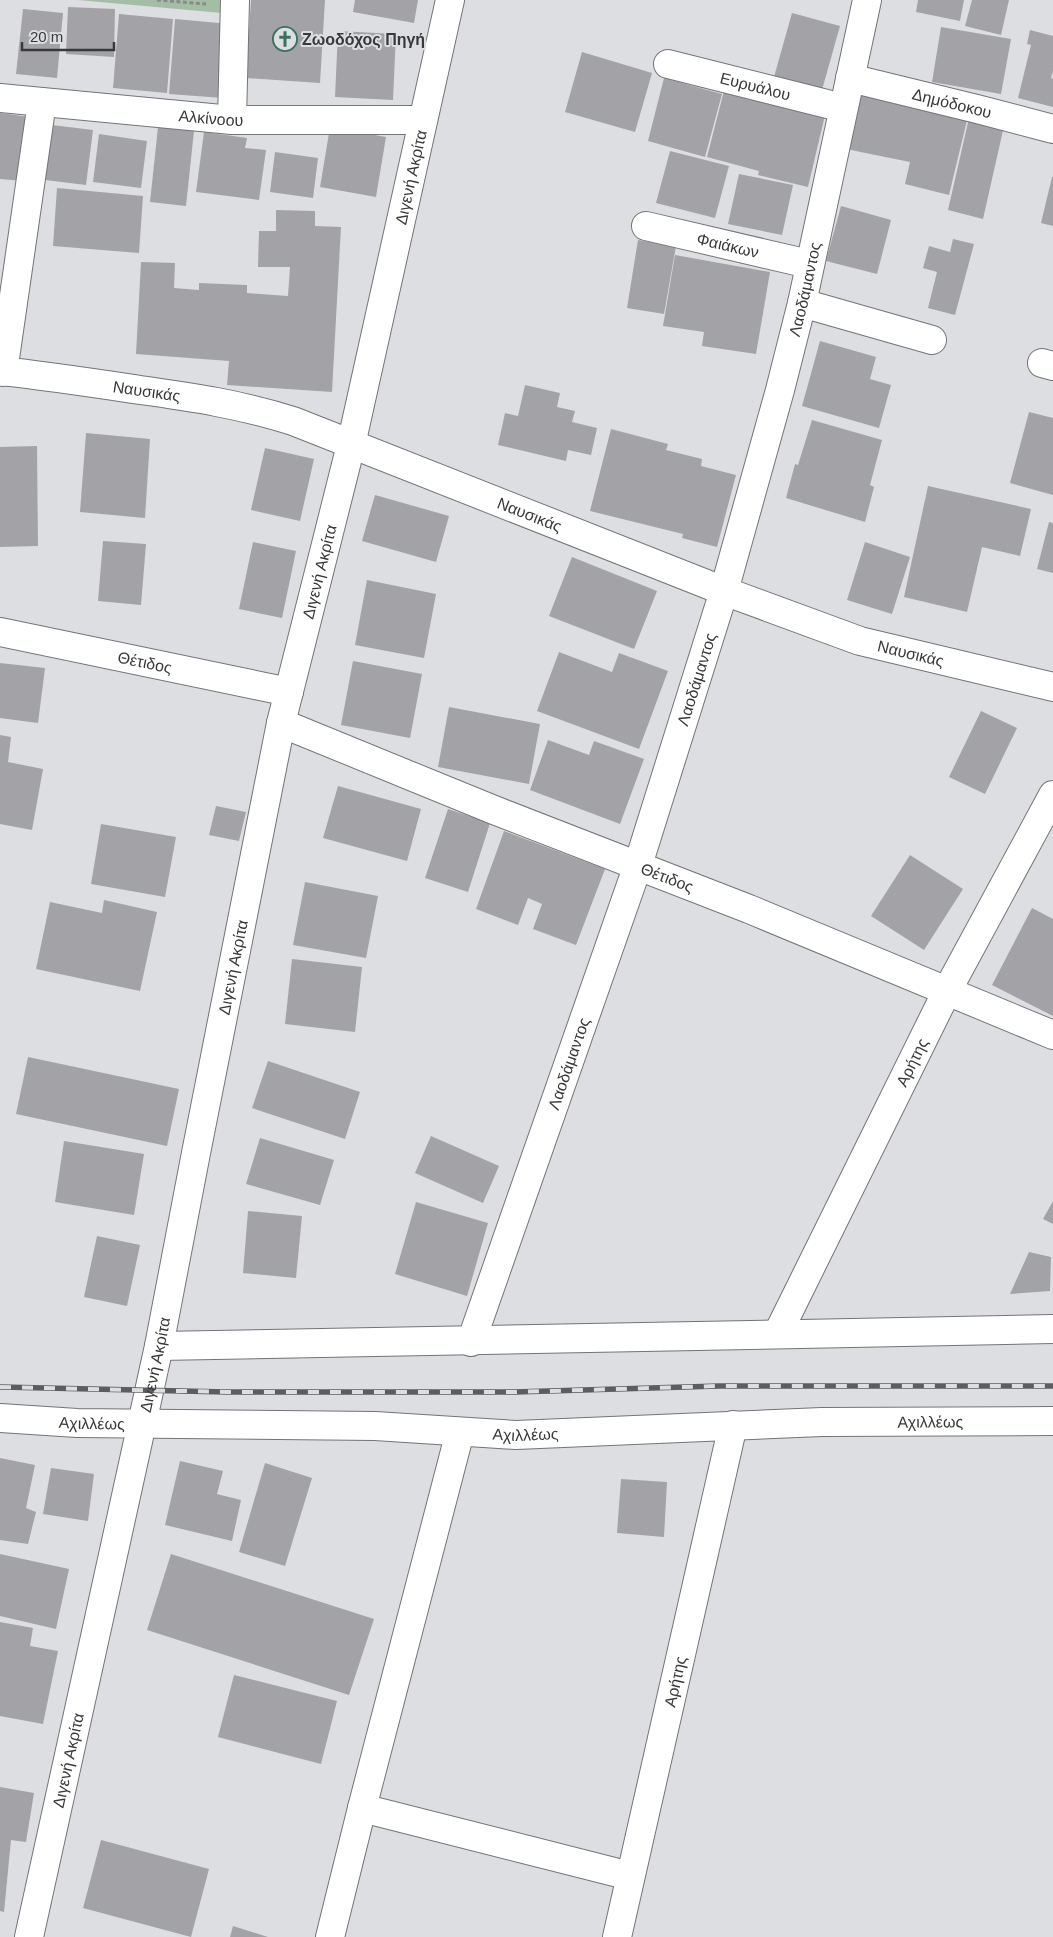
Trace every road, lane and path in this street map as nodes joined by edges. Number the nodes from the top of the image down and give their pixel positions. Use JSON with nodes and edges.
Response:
{"nodes":[{"id":1,"x":157,"y":0,"type":"edge"},
{"id":2,"x":450,"y":0,"type":"edge"},
{"id":3,"x":867,"y":0,"type":"edge"},
{"id":4,"x":234,"y":3,"type":"edge"},
{"id":5,"x":668,"y":64,"type":"dead end"},
{"id":6,"x":850,"y":78,"type":"junction"},
{"id":7,"x":0,"y":98,"type":"edge"},
{"id":8,"x":42,"y":102,"type":"junction"},
{"id":9,"x":843,"y":108,"type":"junction"},
{"id":10,"x":232,"y":120,"type":"junction"},
{"id":11,"x":423,"y":120,"type":"junction"},
{"id":12,"x":1053,"y":129,"type":"edge"},
{"id":13,"x":646,"y":226,"type":"dead end"},
{"id":14,"x":809,"y":264,"type":"junction"},
{"id":15,"x":802,"y":303,"type":"junction"},
{"id":16,"x":932,"y":340,"type":"dead end"},
{"id":17,"x":1,"y":371,"type":"edge"},
{"id":18,"x":351,"y":445,"type":"junction"},
{"id":19,"x":724,"y":591,"type":"junction"},
{"id":20,"x":0,"y":632,"type":"edge"},
{"id":21,"x":1053,"y":687,"type":"edge"},
{"id":22,"x":289,"y":692,"type":"junction"},
{"id":23,"x":281,"y":723,"type":"junction"},
{"id":24,"x":1053,"y":795,"type":"edge"},
{"id":25,"x":638,"y":865,"type":"junction"},
{"id":26,"x":947,"y":991,"type":"junction"},
{"id":27,"x":1053,"y":1035,"type":"edge"},
{"id":28,"x":1053,"y":1329,"type":"edge"},
{"id":29,"x":778,"y":1333,"type":"junction"},
{"id":30,"x":471,"y":1342,"type":"junction"},
{"id":31,"x":159,"y":1346,"type":"junction"},
{"id":32,"x":0,"y":1418,"type":"edge"},
{"id":33,"x":1053,"y":1421,"type":"edge"},
{"id":34,"x":142,"y":1424,"type":"junction"},
{"id":35,"x":733,"y":1425,"type":"junction"},
{"id":36,"x":460,"y":1432,"type":"junction"},
{"id":37,"x":362,"y":1808,"type":"junction"},
{"id":38,"x":630,"y":1876,"type":"junction"},
{"id":39,"x":29,"y":1937,"type":"edge"},
{"id":40,"x":330,"y":1937,"type":"edge"},
{"id":41,"x":617,"y":1937,"type":"edge"}],
"edges":[{"from":1,"to":4,"type":"path"},
{"from":2,"to":11,"type":"street","name":"Διγενή Ακρίτα"},
{"from":3,"to":6,"type":"street","name":"Λαοδάμαντος"},
{"from":4,"to":10,"type":"street"},
{"from":5,"to":9,"type":"street","name":"Ευρυάλου"},
{"from":6,"to":9,"type":"street","name":"Λαοδάμαντος"},
{"from":6,"to":12,"type":"street","name":"Δημόδοκου"},
{"from":7,"to":8,"type":"street","name":"Αλκίνοου"},
{"from":8,"to":10,"type":"street","name":"Αλκίνοου"},
{"from":8,"to":17,"type":"street"},
{"from":9,"to":14,"type":"street","name":"Λαοδάμαντος"},
{"from":10,"to":11,"type":"street","name":"Αλκίνοου"},
{"from":11,"to":18,"type":"street","name":"Διγενή Ακρίτα"},
{"from":13,"to":14,"type":"street","name":"Φαιάκων"},
{"from":14,"to":15,"type":"street","name":"Λαοδάμαντος"},
{"from":15,"to":16,"type":"street"},
{"from":15,"to":19,"type":"street","name":"Λαοδάμαντος"},
{"from":17,"to":18,"type":"street","name":"Ναυσικάς"},
{"from":18,"to":19,"type":"street","name":"Ναυσικάς"},
{"from":18,"to":22,"type":"street","name":"Διγενή Ακρίτα"},
{"from":19,"to":21,"type":"street","name":"Ναυσικάς"},
{"from":19,"to":25,"type":"street","name":"Λαοδάμαντος"},
{"from":20,"to":22,"type":"street","name":"Θέτιδος"},
{"from":22,"to":23,"type":"street","name":"Διγενή Ακρίτα"},
{"from":23,"to":25,"type":"street","name":"Θέτιδος"},
{"from":23,"to":31,"type":"street","name":"Διγενή Ακρίτα"},
{"from":24,"to":26,"type":"street","name":"Αρήτης"},
{"from":25,"to":26,"type":"street","name":"Θέτιδος"},
{"from":25,"to":30,"type":"street","name":"Λαοδάμαντος"},
{"from":26,"to":27,"type":"street","name":"Θέτιδος"},
{"from":26,"to":29,"type":"street","name":"Αρήτης"},
{"from":28,"to":29,"type":"street"},
{"from":29,"to":30,"type":"street"},
{"from":30,"to":31,"type":"street"},
{"from":31,"to":34,"type":"street","name":"Διγενή Ακρίτα"},
{"from":32,"to":34,"type":"street","name":"Αχιλλέως"},
{"from":33,"to":35,"type":"street","name":"Αχιλλέως"},
{"from":34,"to":36,"type":"street","name":"Αχιλλέως"},
{"from":34,"to":39,"type":"street","name":"Διγενή Ακρίτα"},
{"from":35,"to":36,"type":"street","name":"Αχιλλέως"},
{"from":35,"to":38,"type":"street","name":"Αρήτης"},
{"from":36,"to":37,"type":"street"},
{"from":37,"to":38,"type":"street"},
{"from":37,"to":40,"type":"street"},
{"from":38,"to":41,"type":"street","name":"Αρήτης"}]}
